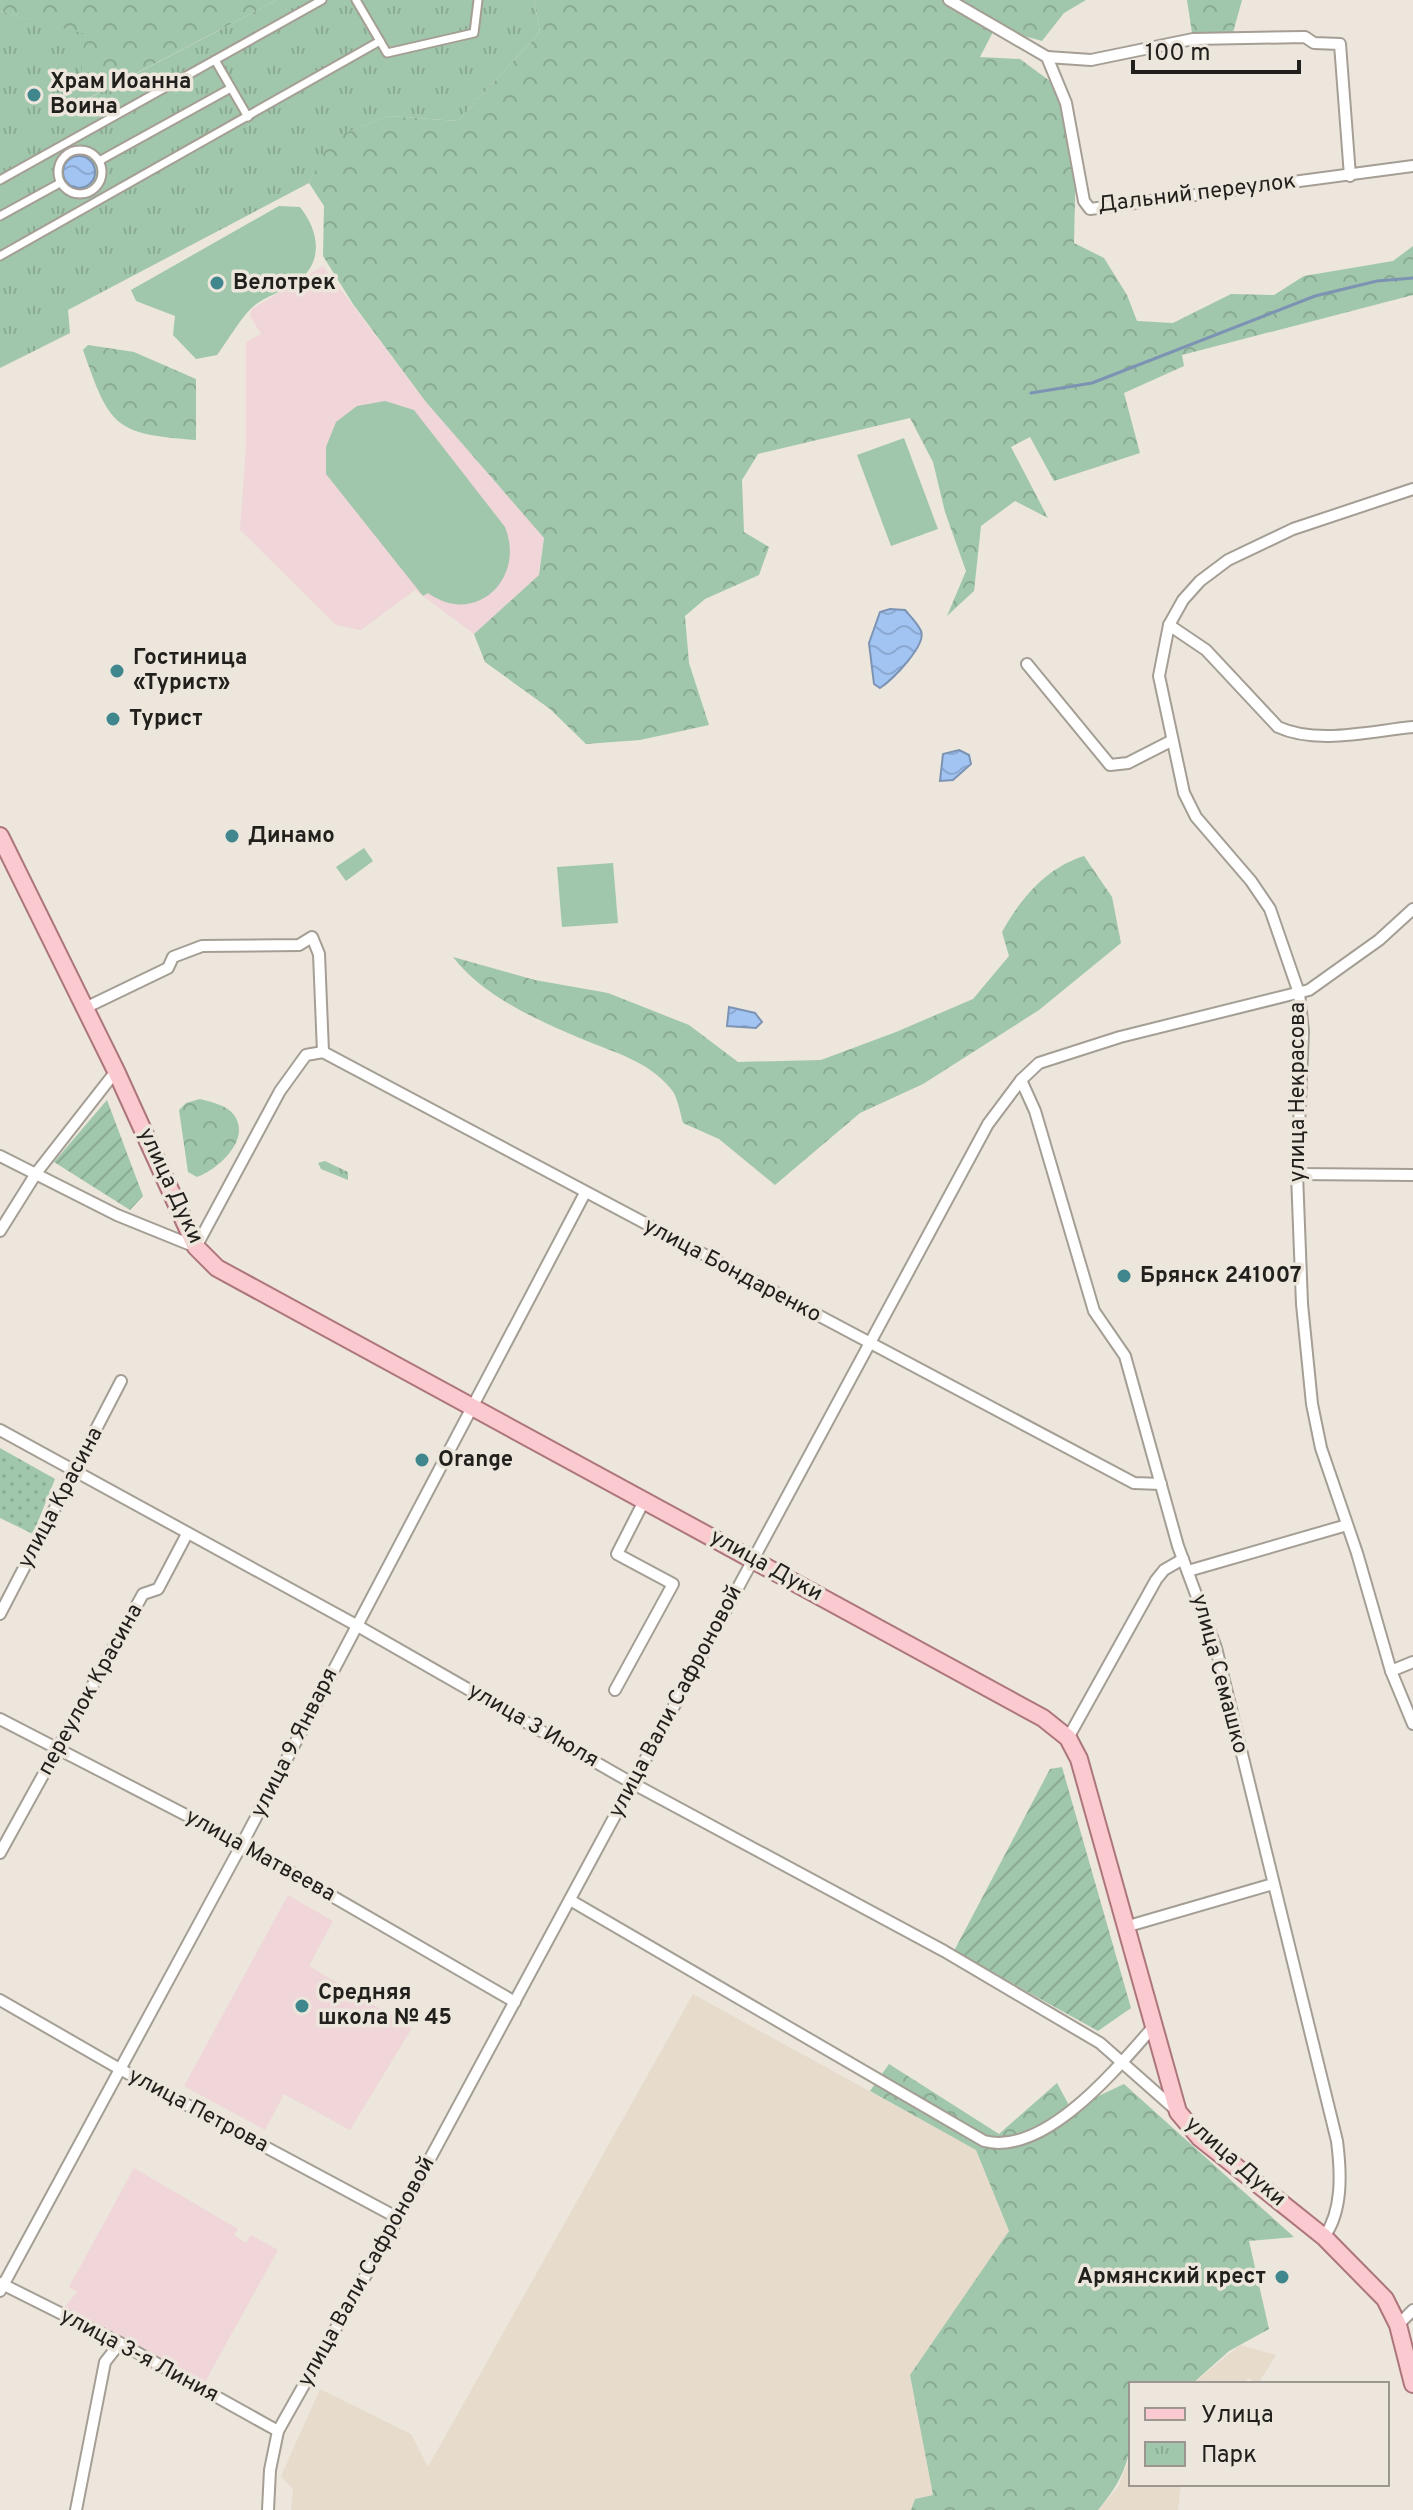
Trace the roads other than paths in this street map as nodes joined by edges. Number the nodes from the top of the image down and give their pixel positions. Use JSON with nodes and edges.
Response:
{"nodes":[{"id":1,"x":322,"y":0,"type":"edge"},
{"id":2,"x":356,"y":0,"type":"edge"},
{"id":3,"x":478,"y":0,"type":"edge"},
{"id":4,"x":949,"y":0,"type":"edge"},
{"id":5,"x":380,"y":41,"type":"junction"},
{"id":6,"x":1047,"y":57,"type":"junction"},
{"id":7,"x":215,"y":60,"type":"junction"},
{"id":8,"x":231,"y":88,"type":"junction"},
{"id":9,"x":248,"y":117,"type":"junction"},
{"id":10,"x":64,"y":144,"type":"junction"},
{"id":11,"x":68,"y":152,"type":"junction"},
{"id":12,"x":99,"y":161,"type":"junction"},
{"id":13,"x":1413,"y":166,"type":"edge"},
{"id":14,"x":1350,"y":176,"type":"junction"},
{"id":15,"x":0,"y":180,"type":"edge"},
{"id":16,"x":60,"y":183,"type":"junction"},
{"id":17,"x":91,"y":191,"type":"junction"},
{"id":18,"x":97,"y":202,"type":"junction"},
{"id":19,"x":0,"y":216,"type":"edge"},
{"id":20,"x":0,"y":256,"type":"edge"},
{"id":21,"x":1413,"y":489,"type":"edge"},
{"id":22,"x":1169,"y":625,"type":"junction"},
{"id":23,"x":1027,"y":664,"type":"dead end"},
{"id":24,"x":1413,"y":727,"type":"edge"},
{"id":25,"x":1171,"y":741,"type":"junction"},
{"id":26,"x":0,"y":836,"type":"edge"},
{"id":27,"x":1413,"y":909,"type":"edge"},
{"id":28,"x":1413,"y":917,"type":"edge"},
{"id":29,"x":1401,"y":921,"type":"junction"},
{"id":30,"x":1299,"y":993,"type":"junction"},
{"id":31,"x":85,"y":1008,"type":"junction"},
{"id":32,"x":323,"y":1052,"type":"junction"},
{"id":33,"x":116,"y":1071,"type":"junction"},
{"id":34,"x":1021,"y":1080,"type":"junction"},
{"id":35,"x":0,"y":1156,"type":"edge"},
{"id":36,"x":37,"y":1172,"type":"junction"},
{"id":37,"x":1297,"y":1174,"type":"junction"},
{"id":38,"x":1413,"y":1175,"type":"edge"},
{"id":39,"x":585,"y":1193,"type":"junction"},
{"id":40,"x":0,"y":1231,"type":"edge"},
{"id":41,"x":196,"y":1247,"type":"junction"},
{"id":42,"x":871,"y":1345,"type":"junction"},
{"id":43,"x":121,"y":1381,"type":"dead end"},
{"id":44,"x":474,"y":1406,"type":"junction"},
{"id":45,"x":0,"y":1430,"type":"edge"},
{"id":46,"x":75,"y":1471,"type":"junction"},
{"id":47,"x":1161,"y":1484,"type":"junction"},
{"id":48,"x":645,"y":1499,"type":"junction"},
{"id":49,"x":1347,"y":1525,"type":"junction"},
{"id":50,"x":187,"y":1534,"type":"junction"},
{"id":51,"x":753,"y":1559,"type":"junction"},
{"id":52,"x":1183,"y":1559,"type":"junction"},
{"id":53,"x":1188,"y":1571,"type":"junction"},
{"id":54,"x":0,"y":1614,"type":"edge"},
{"id":55,"x":356,"y":1625,"type":"junction"},
{"id":56,"x":1413,"y":1662,"type":"edge"},
{"id":57,"x":1391,"y":1671,"type":"junction"},
{"id":58,"x":615,"y":1690,"type":"dead end"},
{"id":59,"x":0,"y":1719,"type":"edge"},
{"id":60,"x":1413,"y":1724,"type":"edge"},
{"id":61,"x":1068,"y":1738,"type":"junction"},
{"id":62,"x":59,"y":1748,"type":"junction"},
{"id":63,"x":632,"y":1783,"type":"junction"},
{"id":64,"x":242,"y":1844,"type":"junction"},
{"id":65,"x":0,"y":1853,"type":"edge"},
{"id":66,"x":1273,"y":1884,"type":"junction"},
{"id":67,"x":570,"y":1900,"type":"junction"},
{"id":68,"x":1125,"y":1927,"type":"junction"},
{"id":69,"x":0,"y":2000,"type":"edge"},
{"id":70,"x":515,"y":2002,"type":"junction"},
{"id":71,"x":1153,"y":2027,"type":"junction"},
{"id":72,"x":1122,"y":2062,"type":"junction"},
{"id":73,"x":118,"y":2068,"type":"junction"},
{"id":74,"x":1178,"y":2112,"type":"junction"},
{"id":75,"x":398,"y":2218,"type":"junction"},
{"id":76,"x":1324,"y":2237,"type":"junction"},
{"id":77,"x":1,"y":2286,"type":"edge"},
{"id":78,"x":1413,"y":2310,"type":"edge"},
{"id":79,"x":1398,"y":2325,"type":"junction"},
{"id":80,"x":120,"y":2343,"type":"junction"},
{"id":81,"x":1413,"y":2384,"type":"edge"},
{"id":82,"x":278,"y":2431,"type":"junction"},
{"id":83,"x":76,"y":2510,"type":"edge"},
{"id":84,"x":268,"y":2510,"type":"edge"}],
"edges":[{"from":1,"to":7,"type":"street"},
{"from":2,"to":5,"type":"street"},
{"from":3,"to":5,"type":"street"},
{"from":4,"to":6,"type":"street"},
{"from":5,"to":9,"type":"street"},
{"from":6,"to":14,"type":"street","name":"Дальний переулок"},
{"from":6,"to":14,"type":"street"},
{"from":7,"to":8,"type":"street"},
{"from":7,"to":10,"type":"street"},
{"from":8,"to":9,"type":"street"},
{"from":8,"to":12,"type":"street"},
{"from":9,"to":18,"type":"street"},
{"from":10,"to":11,"type":"street"},
{"from":10,"to":15,"type":"street"},
{"from":11,"to":12,"type":"street"},
{"from":11,"to":16,"type":"street"},
{"from":12,"to":17,"type":"street"},
{"from":13,"to":14,"type":"street","name":"Дальний переулок"},
{"from":16,"to":17,"type":"street"},
{"from":16,"to":19,"type":"street"},
{"from":17,"to":18,"type":"street"},
{"from":18,"to":20,"type":"street"},
{"from":21,"to":22,"type":"street","name":"улица Некрасова"},
{"from":22,"to":24,"type":"street"},
{"from":22,"to":25,"type":"street","name":"улица Некрасова"},
{"from":23,"to":25,"type":"street"},
{"from":25,"to":30,"type":"street","name":"улица Некрасова"},
{"from":26,"to":31,"type":"main road","name":"улица Дуки"},
{"from":27,"to":29,"type":"street"},
{"from":28,"to":29,"type":"street"},
{"from":29,"to":30,"type":"street","name":"улица Вали Сафроновой"},
{"from":30,"to":34,"type":"street","name":"улица Вали Сафроновой"},
{"from":30,"to":37,"type":"street","name":"улица Некрасова"},
{"from":31,"to":32,"type":"street"},
{"from":31,"to":33,"type":"main road","name":"улица Дуки"},
{"from":32,"to":39,"type":"street","name":"улица Бондаренко"},
{"from":32,"to":41,"type":"street"},
{"from":33,"to":36,"type":"street"},
{"from":33,"to":41,"type":"main road","name":"улица Дуки"},
{"from":34,"to":42,"type":"street","name":"улица Вали Сафроновой"},
{"from":34,"to":47,"type":"street","name":"улица Семашко"},
{"from":35,"to":36,"type":"street"},
{"from":36,"to":40,"type":"street"},
{"from":36,"to":41,"type":"street"},
{"from":37,"to":38,"type":"street"},
{"from":37,"to":49,"type":"street","name":"улица Некрасова"},
{"from":39,"to":42,"type":"street","name":"улица Бондаренко"},
{"from":39,"to":44,"type":"street","name":"улица 9 Января"},
{"from":41,"to":44,"type":"main road","name":"улица Дуки"},
{"from":42,"to":47,"type":"street","name":"улица Бондаренко"},
{"from":42,"to":51,"type":"street","name":"улица Вали Сафроновой"},
{"from":43,"to":46,"type":"street","name":"улица Красина"},
{"from":44,"to":48,"type":"main road","name":"улица Дуки"},
{"from":44,"to":55,"type":"street","name":"улица 9 Января"},
{"from":45,"to":46,"type":"street","name":"улица 3 Июля"},
{"from":46,"to":50,"type":"street","name":"улица 3 Июля"},
{"from":46,"to":54,"type":"street","name":"улица Красина"},
{"from":47,"to":52,"type":"street","name":"улица Семашко"},
{"from":48,"to":51,"type":"main road","name":"улица Дуки"},
{"from":48,"to":58,"type":"street"},
{"from":49,"to":53,"type":"street"},
{"from":49,"to":57,"type":"street","name":"улица Некрасова"},
{"from":50,"to":55,"type":"street","name":"улица 3 Июля"},
{"from":50,"to":62,"type":"street","name":"переулок Красина"},
{"from":51,"to":61,"type":"main road","name":"улица Дуки"},
{"from":51,"to":63,"type":"street","name":"улица Вали Сафроновой"},
{"from":52,"to":53,"type":"street","name":"улица Семашко"},
{"from":52,"to":61,"type":"street"},
{"from":53,"to":66,"type":"street","name":"улица Семашко"},
{"from":55,"to":63,"type":"street","name":"улица 3 Июля"},
{"from":55,"to":64,"type":"street","name":"улица 9 Января"},
{"from":56,"to":57,"type":"street"},
{"from":57,"to":60,"type":"street","name":"улица Некрасова"},
{"from":59,"to":62,"type":"street","name":"улица Матвеева"},
{"from":61,"to":68,"type":"main road","name":"улица Дуки"},
{"from":62,"to":64,"type":"street","name":"улица Матвеева"},
{"from":62,"to":65,"type":"street","name":"переулок Красина"},
{"from":63,"to":67,"type":"street","name":"улица Вали Сафроновой"},
{"from":63,"to":72,"type":"street","name":"улица 3 Июля"},
{"from":64,"to":70,"type":"street","name":"улица Матвеева"},
{"from":64,"to":73,"type":"street","name":"улица 9 Января"},
{"from":66,"to":68,"type":"street"},
{"from":66,"to":76,"type":"street","name":"улица Семашко"},
{"from":67,"to":70,"type":"street","name":"улица Вали Сафроновой"},
{"from":67,"to":72,"type":"street"},
{"from":68,"to":71,"type":"main road","name":"улица Дуки"},
{"from":69,"to":73,"type":"street","name":"улица Петрова"},
{"from":70,"to":75,"type":"street","name":"улица Вали Сафроновой"},
{"from":71,"to":72,"type":"street"},
{"from":71,"to":74,"type":"main road","name":"улица Дуки"},
{"from":72,"to":74,"type":"street","name":"улица 3 Июля"},
{"from":73,"to":75,"type":"street","name":"улица Петрова"},
{"from":73,"to":77,"type":"street","name":"улица 9 Января"},
{"from":74,"to":76,"type":"main road","name":"улица Дуки"},
{"from":75,"to":82,"type":"street","name":"улица Вали Сафроновой"},
{"from":76,"to":79,"type":"main road","name":"улица Дуки"},
{"from":77,"to":80,"type":"street","name":"улица 3-я Линия"},
{"from":78,"to":79,"type":"street"},
{"from":79,"to":81,"type":"main road","name":"улица Дуки"},
{"from":80,"to":82,"type":"street","name":"улица 3-я Линия"},
{"from":80,"to":83,"type":"street"},
{"from":82,"to":84,"type":"street","name":"улица Вали Сафроновой"}]}
